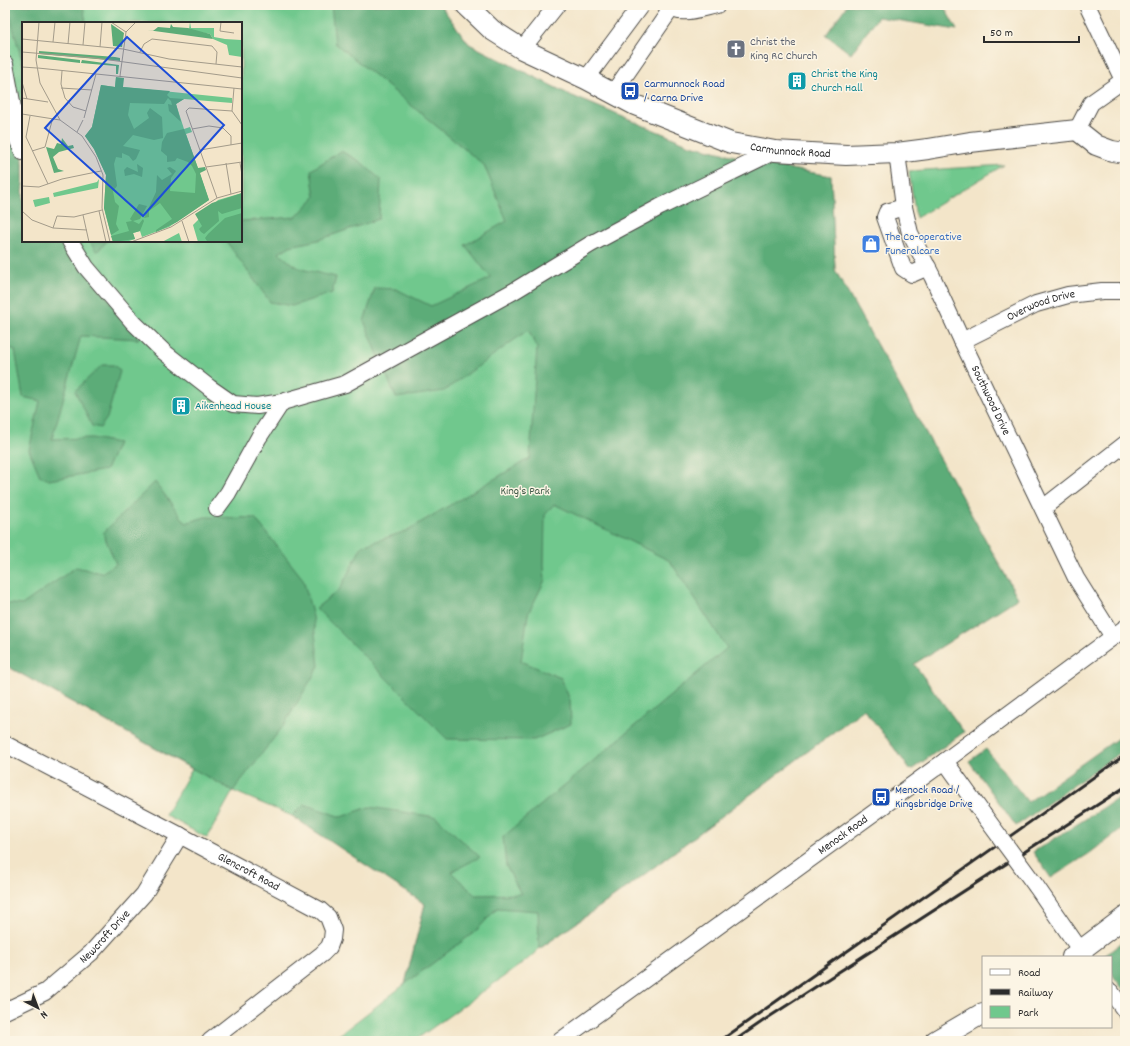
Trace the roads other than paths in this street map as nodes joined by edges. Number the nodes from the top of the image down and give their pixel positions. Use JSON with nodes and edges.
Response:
{"nodes":[{"id":1,"x":466,"y":5,"type":"edge"},
{"id":2,"x":556,"y":5,"type":"edge"},
{"id":3,"x":641,"y":5,"type":"edge"},
{"id":4,"x":717,"y":5,"type":"edge"},
{"id":5,"x":1086,"y":5,"type":"edge"},
{"id":6,"x":668,"y":7,"type":"edge"},
{"id":7,"x":522,"y":49,"type":"junction"},
{"id":8,"x":5,"y":64,"type":"edge"},
{"id":9,"x":586,"y":79,"type":"junction"},
{"id":10,"x":1124,"y":79,"type":"edge"},
{"id":11,"x":613,"y":93,"type":"junction"},
{"id":12,"x":1076,"y":130,"type":"junction"},
{"id":13,"x":22,"y":150,"type":"edge"},
{"id":14,"x":775,"y":151,"type":"junction"},
{"id":15,"x":897,"y":153,"type":"junction"},
{"id":16,"x":1125,"y":153,"type":"edge"},
{"id":17,"x":904,"y":207,"type":"junction"},
{"id":18,"x":71,"y":242,"type":"edge"},
{"id":19,"x":928,"y":267,"type":"junction"},
{"id":20,"x":1125,"y":291,"type":"edge"},
{"id":21,"x":962,"y":341,"type":"junction"},
{"id":22,"x":282,"y":402,"type":"junction"},
{"id":23,"x":1125,"y":444,"type":"edge"},
{"id":24,"x":217,"y":508,"type":"dead end"},
{"id":25,"x":1043,"y":508,"type":"junction"},
{"id":26,"x":1119,"y":633,"type":"edge"},
{"id":27,"x":6,"y":748,"type":"edge"},
{"id":28,"x":945,"y":761,"type":"junction"},
{"id":29,"x":180,"y":835,"type":"junction"},
{"id":30,"x":1125,"y":917,"type":"edge"},
{"id":31,"x":1079,"y":955,"type":"edge"},
{"id":32,"x":1112,"y":993,"type":"edge"},
{"id":33,"x":5,"y":1011,"type":"edge"},
{"id":34,"x":1125,"y":1011,"type":"edge"},
{"id":35,"x":982,"y":1014,"type":"edge"},
{"id":36,"x":958,"y":1035,"type":"edge"},
{"id":37,"x":210,"y":1041,"type":"edge"},
{"id":38,"x":560,"y":1041,"type":"edge"},
{"id":39,"x":935,"y":1041,"type":"edge"}],
"edges":[{"from":1,"to":7,"type":"main road","name":"Carmunnock Road"},
{"from":2,"to":7,"type":"street"},
{"from":3,"to":9,"type":"street"},
{"from":4,"to":6,"type":"street"},
{"from":5,"to":10,"type":"street"},
{"from":6,"to":11,"type":"street"},
{"from":7,"to":9,"type":"main road","name":"Carmunnock Road"},
{"from":8,"to":13,"type":"street"},
{"from":9,"to":11,"type":"main road","name":"Carmunnock Road"},
{"from":10,"to":12,"type":"street"},
{"from":11,"to":14,"type":"main road","name":"Carmunnock Road"},
{"from":12,"to":15,"type":"main road","name":"Carmunnock Road"},
{"from":12,"to":16,"type":"main road"},
{"from":14,"to":15,"type":"main road","name":"Carmunnock Road"},
{"from":14,"to":22,"type":"street"},
{"from":15,"to":17,"type":"street","name":"Southwood Drive"},
{"from":17,"to":19,"type":"street","name":"Southwood Drive"},
{"from":17,"to":19,"type":"street"},
{"from":18,"to":22,"type":"street"},
{"from":19,"to":21,"type":"street","name":"Southwood Drive"},
{"from":20,"to":21,"type":"street","name":"Overwood Drive"},
{"from":21,"to":25,"type":"street","name":"Southwood Drive"},
{"from":22,"to":24,"type":"street"},
{"from":23,"to":25,"type":"street"},
{"from":25,"to":26,"type":"street","name":"Southwood Drive"},
{"from":26,"to":28,"type":"street","name":"Menock Road"},
{"from":27,"to":29,"type":"street","name":"Glencroft Road"},
{"from":28,"to":31,"type":"street","bridge":true},
{"from":28,"to":38,"type":"street","name":"Menock Road"},
{"from":29,"to":33,"type":"street","name":"Newcroft Drive"},
{"from":29,"to":37,"type":"street","name":"Glencroft Road"},
{"from":30,"to":31,"type":"main road"},
{"from":32,"to":34,"type":"street"},
{"from":35,"to":36,"type":"main road"},
{"from":36,"to":39,"type":"main road"}]}
